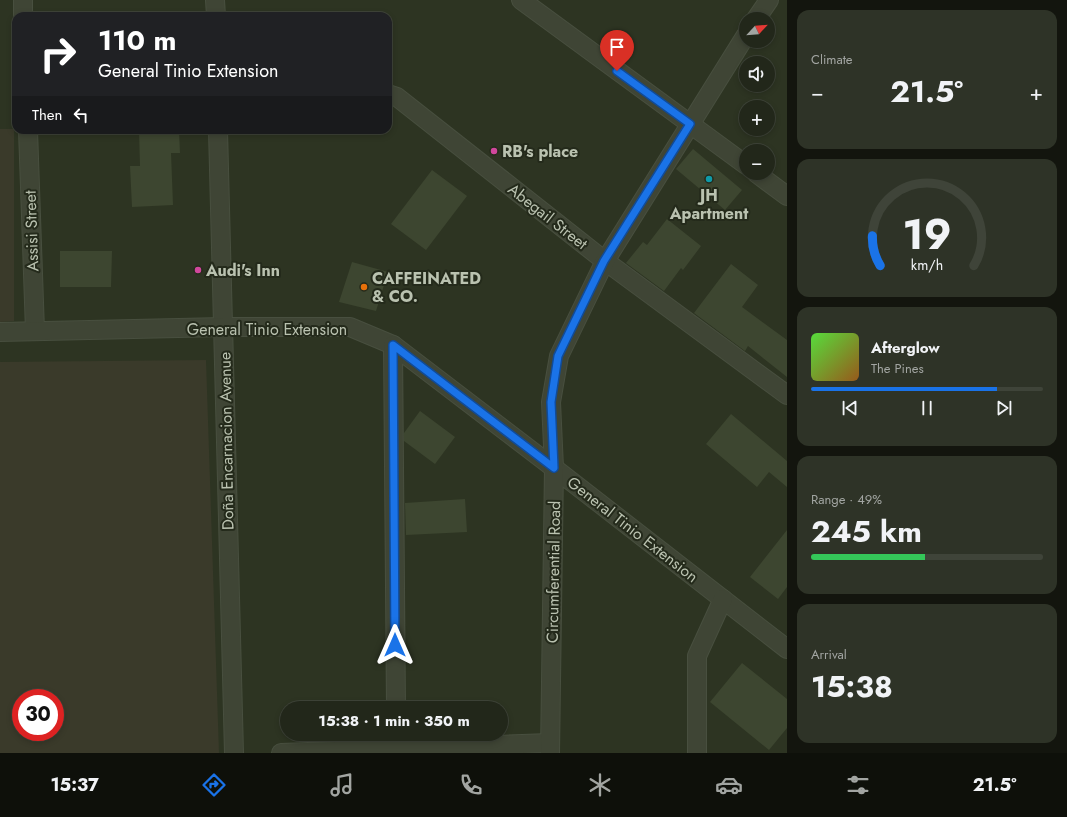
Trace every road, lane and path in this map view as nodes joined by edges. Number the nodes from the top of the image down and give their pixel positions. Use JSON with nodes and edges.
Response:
{"nodes":[{"id":1,"x":23,"y":0,"type":"edge"},
{"id":2,"x":215,"y":0,"type":"edge"},
{"id":3,"x":521,"y":0,"type":"edge"},
{"id":4,"x":769,"y":0,"type":"edge"},
{"id":5,"x":24,"y":12,"type":"edge"},
{"id":6,"x":216,"y":12,"type":"edge"},
{"id":7,"x":761,"y":12,"type":"edge"},
{"id":8,"x":739,"y":47,"type":"edge"},
{"id":9,"x":392,"y":95,"type":"edge"},
{"id":10,"x":690,"y":124,"type":"junction"},
{"id":11,"x":28,"y":134,"type":"edge"},
{"id":12,"x":218,"y":134,"type":"edge"},
{"id":13,"x":739,"y":160,"type":"edge"},
{"id":14,"x":765,"y":180,"type":"edge"},
{"id":15,"x":787,"y":196,"type":"edge"},
{"id":16,"x":604,"y":261,"type":"junction"},
{"id":17,"x":224,"y":327,"type":"junction"},
{"id":18,"x":35,"y":331,"type":"junction"},
{"id":19,"x":0,"y":332,"type":"edge"},
{"id":20,"x":393,"y":345,"type":"junction"},
{"id":21,"x":787,"y":395,"type":"edge"},
{"id":22,"x":554,"y":468,"type":"junction"},
{"id":23,"x":723,"y":599,"type":"junction"},
{"id":24,"x":787,"y":649,"type":"edge"},
{"id":25,"x":396,"y":701,"type":"edge"},
{"id":26,"x":396,"y":745,"type":"edge"},
{"id":27,"x":550,"y":748,"type":"edge"},
{"id":28,"x":234,"y":753,"type":"edge"},
{"id":29,"x":281,"y":753,"type":"edge"},
{"id":30,"x":697,"y":753,"type":"edge"}],
"edges":[{"from":1,"to":5,"type":"street"},
{"from":2,"to":6,"type":"street"},
{"from":3,"to":10,"type":"street"},
{"from":4,"to":7,"type":"street"},
{"from":8,"to":10,"type":"street","name":"Circumferential Road"},
{"from":9,"to":16,"type":"street","name":"Abegail Street"},
{"from":10,"to":13,"type":"street"},
{"from":10,"to":16,"type":"street","name":"Circumferential Road"},
{"from":11,"to":18,"type":"street","name":"Assisi Street"},
{"from":12,"to":17,"type":"street","name":"Doña Encarnacion Avenue"},
{"from":14,"to":15,"type":"street"},
{"from":16,"to":21,"type":"street","name":"Abegail Street"},
{"from":16,"to":22,"type":"street","name":"Circumferential Road"},
{"from":17,"to":18,"type":"street","name":"General Tinio Extension"},
{"from":17,"to":20,"type":"street","name":"General Tinio Extension"},
{"from":17,"to":28,"type":"street","name":"Doña Encarnacion Avenue"},
{"from":18,"to":19,"type":"street","name":"General Tinio Extension"},
{"from":20,"to":22,"type":"street","name":"General Tinio Extension"},
{"from":20,"to":25,"type":"street"},
{"from":22,"to":23,"type":"street","name":"General Tinio Extension"},
{"from":22,"to":27,"type":"street","name":"Circumferential Road"},
{"from":23,"to":24,"type":"street","name":"General Tinio Extension"},
{"from":23,"to":30,"type":"street"},
{"from":26,"to":27,"type":"street"},
{"from":26,"to":29,"type":"street"}]}
